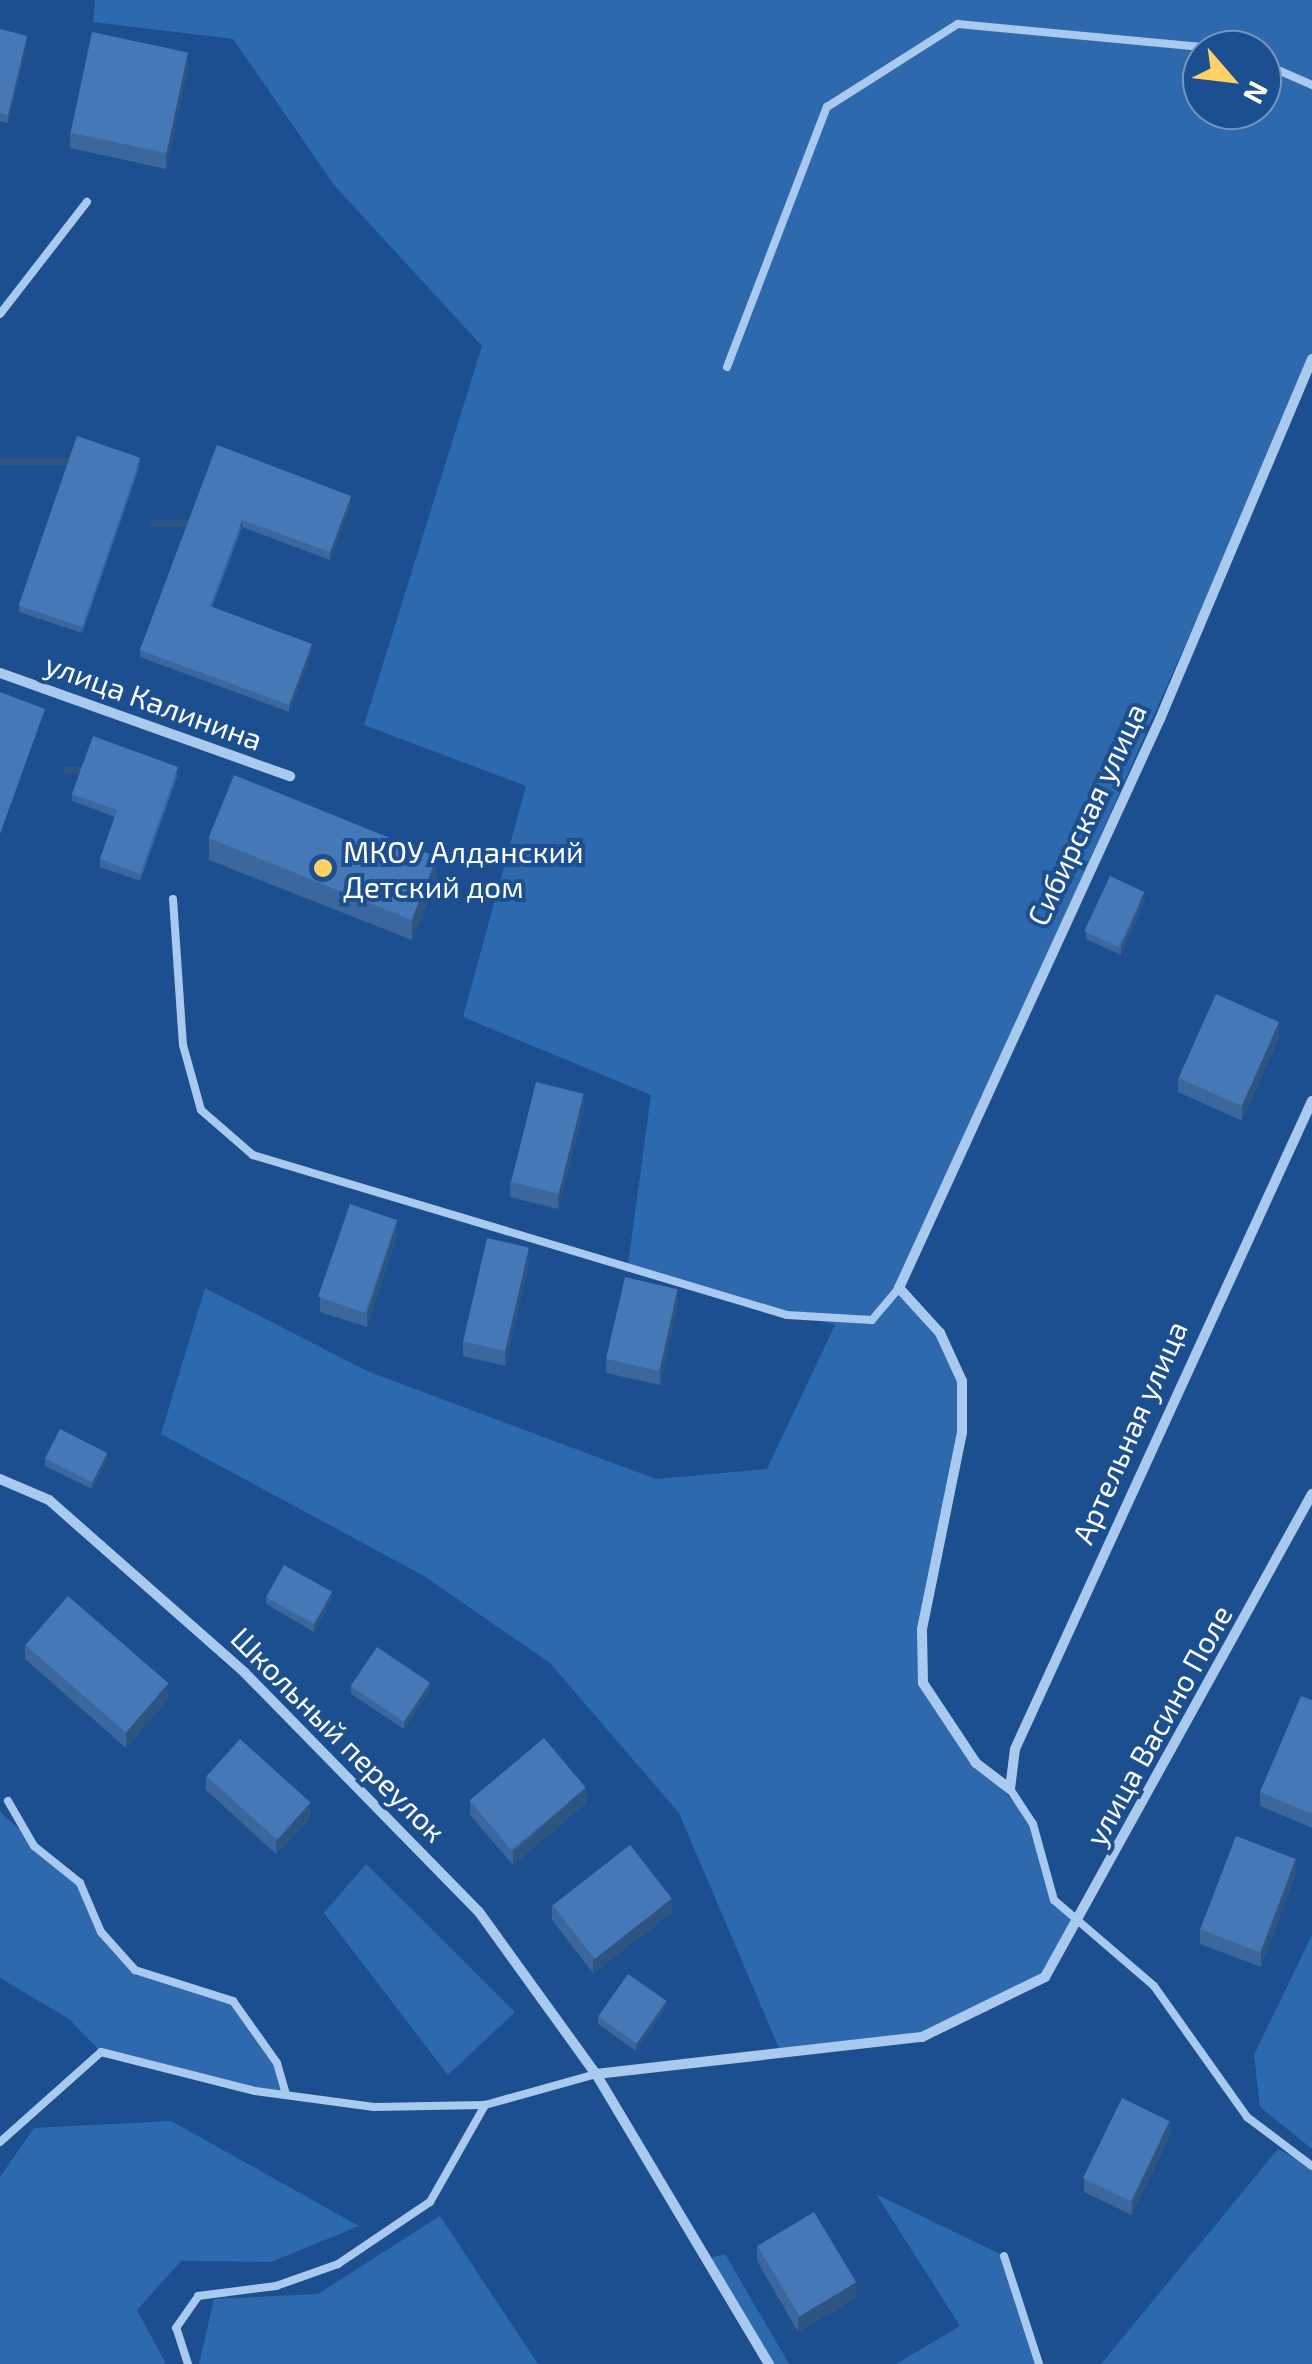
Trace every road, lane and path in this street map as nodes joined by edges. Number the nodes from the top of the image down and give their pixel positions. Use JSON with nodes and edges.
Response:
{"nodes":[{"id":1,"x":1182,"y":45,"type":"edge"},
{"id":2,"x":1282,"y":71,"type":"edge"},
{"id":3,"x":1312,"y":85,"type":"edge"},
{"id":4,"x":87,"y":202,"type":"dead end"},
{"id":5,"x":0,"y":314,"type":"edge"},
{"id":6,"x":1312,"y":359,"type":"edge"},
{"id":7,"x":727,"y":367,"type":"dead end"},
{"id":8,"x":0,"y":673,"type":"edge"},
{"id":9,"x":290,"y":776,"type":"dead end"},
{"id":10,"x":173,"y":899,"type":"dead end"},
{"id":11,"x":1312,"y":1101,"type":"edge"},
{"id":12,"x":899,"y":1288,"type":"junction"},
{"id":13,"x":0,"y":1479,"type":"edge"},
{"id":14,"x":1312,"y":1494,"type":"edge"},
{"id":15,"x":1010,"y":1790,"type":"junction"},
{"id":16,"x":8,"y":1800,"type":"dead end"},
{"id":17,"x":1074,"y":1924,"type":"junction"},
{"id":18,"x":596,"y":2074,"type":"junction"},
{"id":19,"x":286,"y":2095,"type":"junction"},
{"id":20,"x":486,"y":2106,"type":"junction"},
{"id":21,"x":0,"y":2142,"type":"edge"},
{"id":22,"x":1312,"y":2166,"type":"edge"},
{"id":23,"x":1004,"y":2256,"type":"dead end"},
{"id":24,"x":188,"y":2364,"type":"edge"},
{"id":25,"x":769,"y":2364,"type":"edge"},
{"id":26,"x":1039,"y":2364,"type":"edge"}],
"edges":[{"from":1,"to":7,"type":"lane"},
{"from":2,"to":3,"type":"lane"},
{"from":4,"to":5,"type":"lane"},
{"from":6,"to":12,"type":"street","name":"Сибирская улица"},
{"from":8,"to":9,"type":"street","name":"улица Калинина"},
{"from":10,"to":12,"type":"lane"},
{"from":11,"to":15,"type":"street","name":"Артельная улица"},
{"from":12,"to":15,"type":"street"},
{"from":13,"to":18,"type":"street","name":"Школьный переулок"},
{"from":14,"to":17,"type":"street","name":"улица Васино Поле"},
{"from":15,"to":17,"type":"lane"},
{"from":16,"to":19,"type":"lane"},
{"from":17,"to":18,"type":"street","name":"улица Васино Поле"},
{"from":17,"to":22,"type":"lane"},
{"from":18,"to":20,"type":"lane"},
{"from":18,"to":25,"type":"street","name":"Школьный переулок"},
{"from":19,"to":20,"type":"lane"},
{"from":19,"to":21,"type":"lane"},
{"from":20,"to":24,"type":"lane"},
{"from":23,"to":26,"type":"lane"}]}
